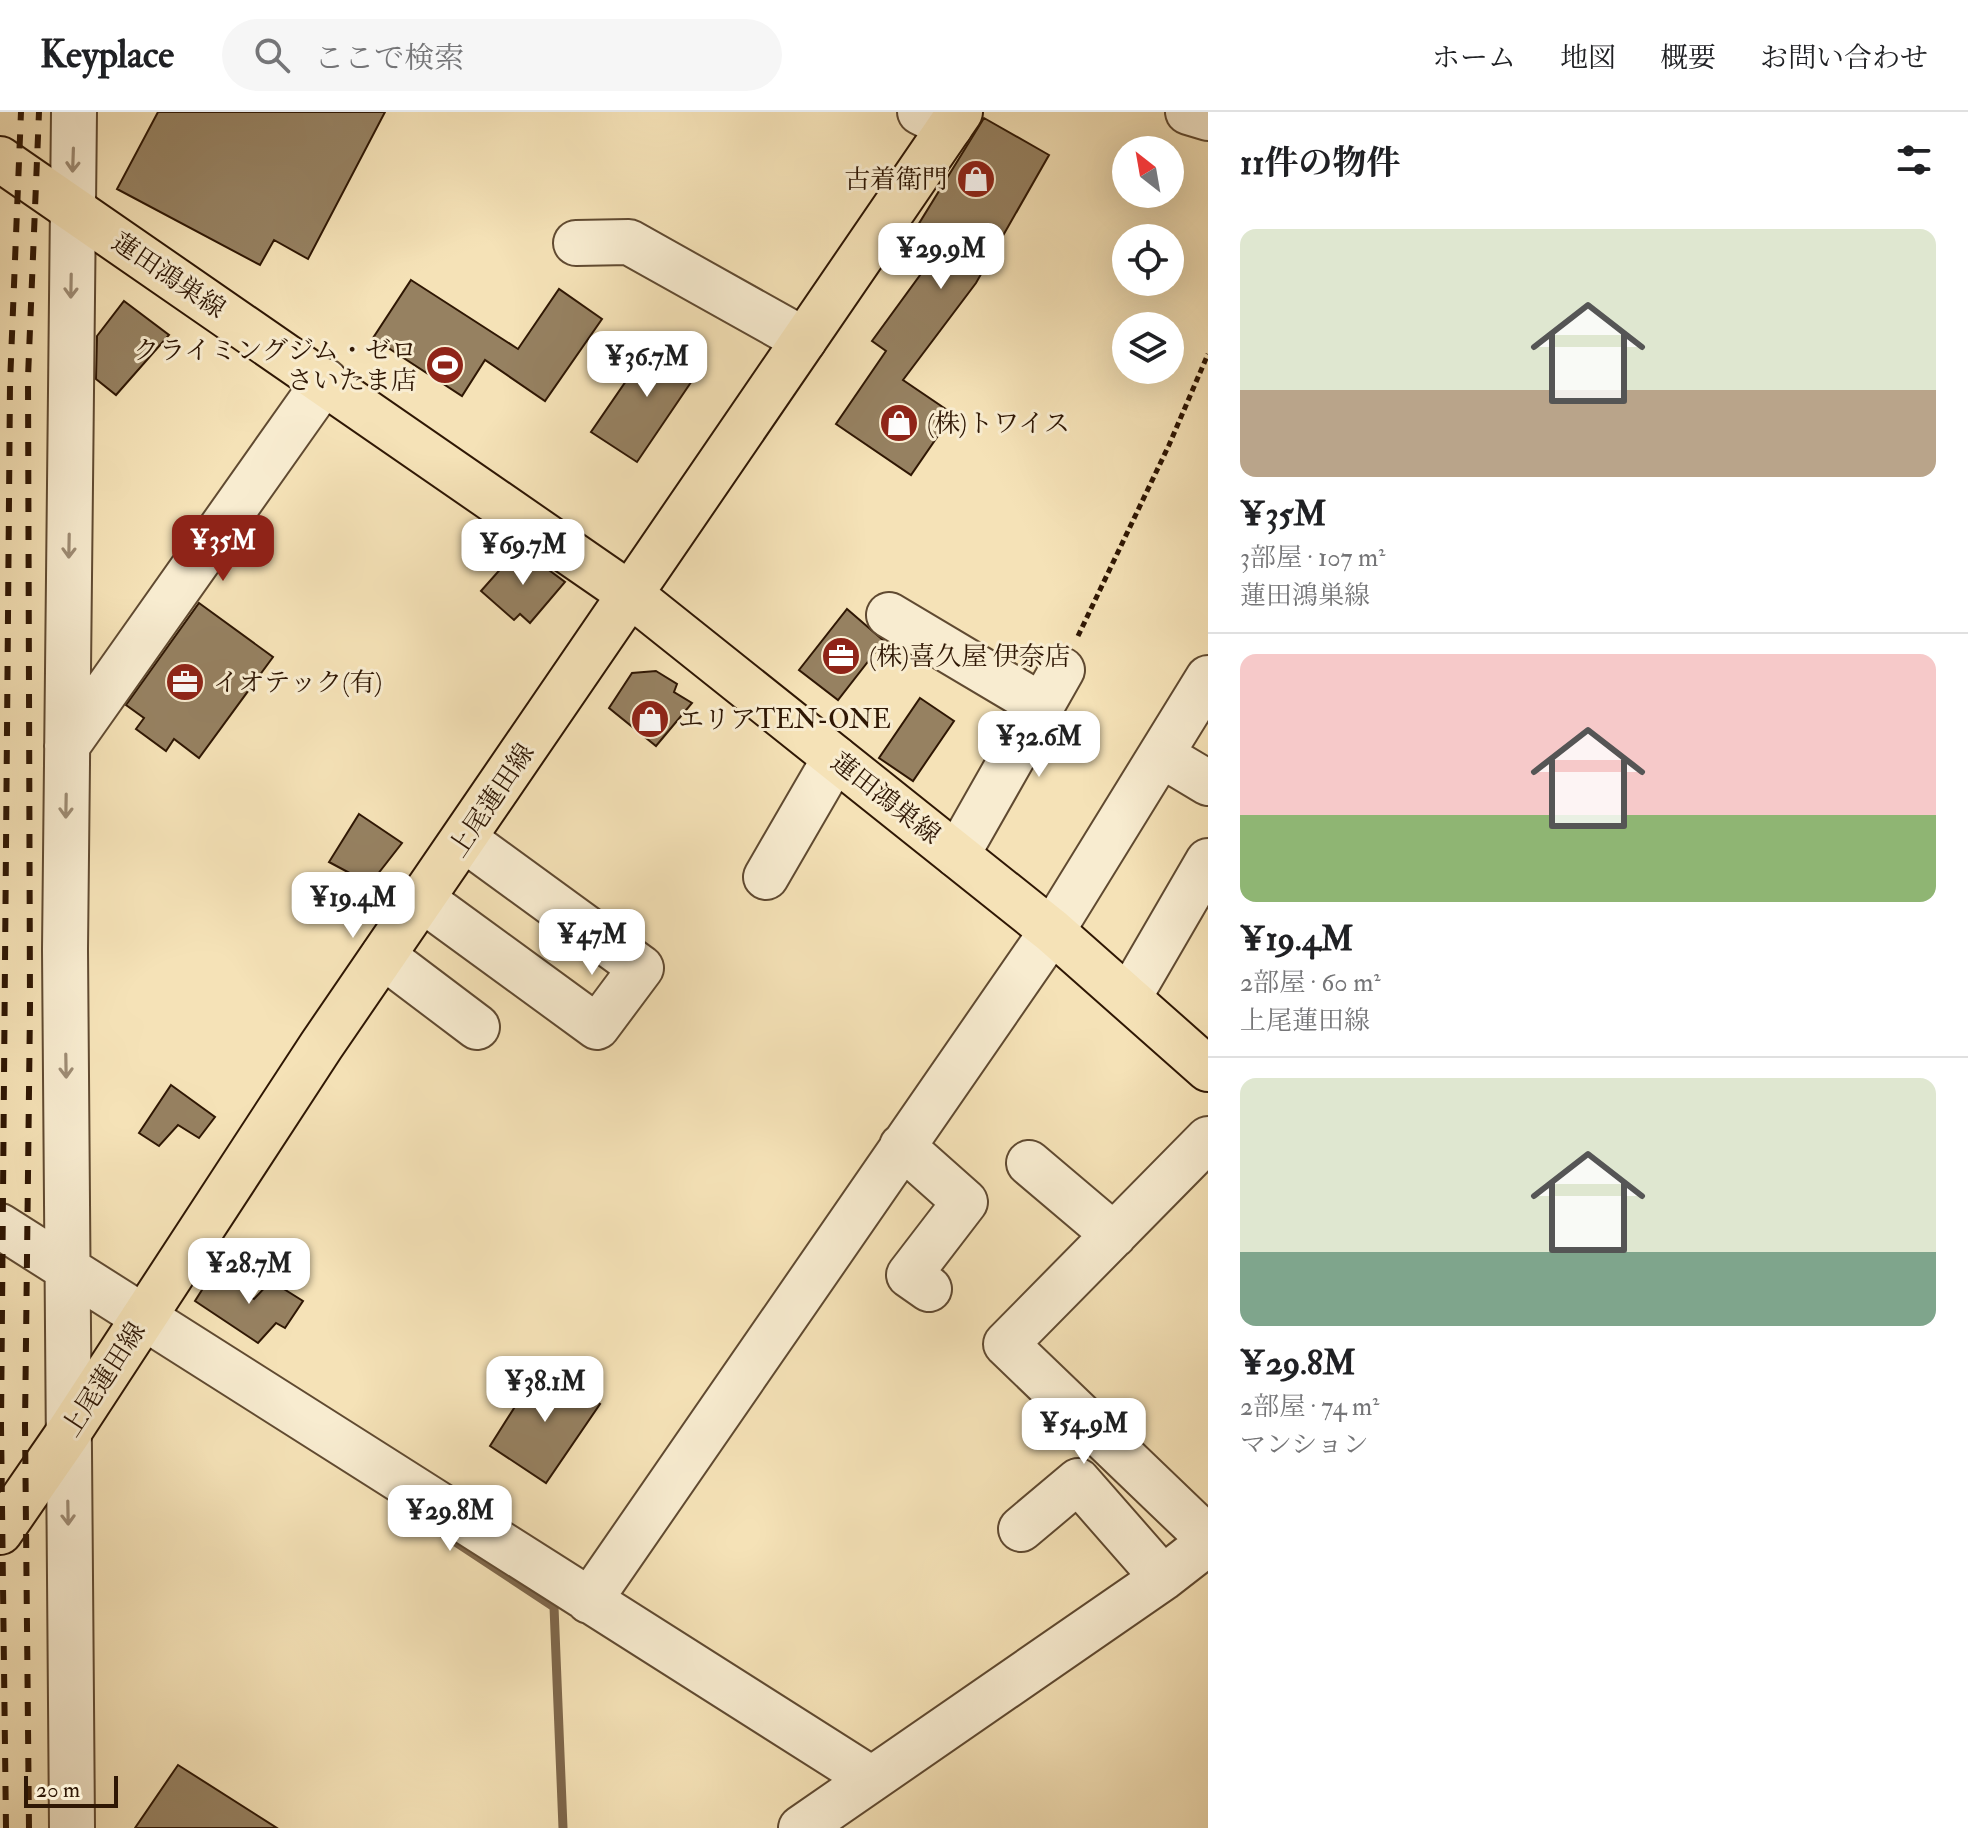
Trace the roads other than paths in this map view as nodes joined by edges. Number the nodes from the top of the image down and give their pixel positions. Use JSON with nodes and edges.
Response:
{"nodes":[{"id":1,"x":74,"y":112,"type":"edge"},
{"id":2,"x":1188,"y":112,"type":"edge"},
{"id":3,"x":943,"y":117,"type":"edge"},
{"id":4,"x":1208,"y":118,"type":"edge"},
{"id":5,"x":0,"y":159,"type":"edge"},
{"id":6,"x":72,"y":208,"type":"junction"},
{"id":7,"x":576,"y":243,"type":"dead end"},
{"id":8,"x":804,"y":340,"type":"junction"},
{"id":9,"x":325,"y":381,"type":"junction"},
{"id":10,"x":631,"y":595,"type":"junction"},
{"id":11,"x":889,"y":615,"type":"dead end"},
{"id":12,"x":1208,"y":678,"type":"edge"},
{"id":13,"x":67,"y":746,"type":"junction"},
{"id":14,"x":1163,"y":756,"type":"junction"},
{"id":15,"x":835,"y":758,"type":"junction"},
{"id":16,"x":1208,"y":783,"type":"edge"},
{"id":17,"x":464,"y":839,"type":"junction"},
{"id":18,"x":957,"y":855,"type":"junction"},
{"id":19,"x":1208,"y":861,"type":"edge"},
{"id":20,"x":766,"y":877,"type":"dead end"},
{"id":21,"x":423,"y":900,"type":"junction"},
{"id":22,"x":1052,"y":931,"type":"junction"},
{"id":23,"x":383,"y":956,"type":"junction"},
{"id":24,"x":1129,"y":997,"type":"junction"},
{"id":25,"x":477,"y":1027,"type":"dead end"},
{"id":26,"x":1208,"y":1069,"type":"edge"},
{"id":27,"x":1208,"y":1139,"type":"edge"},
{"id":28,"x":902,"y":1146,"type":"junction"},
{"id":29,"x":1029,"y":1163,"type":"dead end"},
{"id":30,"x":0,"y":1226,"type":"edge"},
{"id":31,"x":1114,"y":1235,"type":"junction"},
{"id":32,"x":68,"y":1269,"type":"junction"},
{"id":33,"x":929,"y":1289,"type":"dead end"},
{"id":34,"x":140,"y":1322,"type":"junction"},
{"id":35,"x":67,"y":1435,"type":"junction"},
{"id":36,"x":1021,"y":1529,"type":"dead end"},
{"id":37,"x":0,"y":1532,"type":"edge"},
{"id":38,"x":1208,"y":1541,"type":"edge"},
{"id":39,"x":1163,"y":1578,"type":"junction"},
{"id":40,"x":589,"y":1601,"type":"junction"},
{"id":41,"x":870,"y":1778,"type":"junction"},
{"id":42,"x":72,"y":1828,"type":"edge"},
{"id":43,"x":801,"y":1828,"type":"edge"}],
"edges":[{"from":1,"to":6,"type":"street","one_way":true},
{"from":2,"to":4,"type":"street"},
{"from":3,"to":8,"type":"main road","name":"上尾蓮田線"},
{"from":5,"to":6,"type":"main road","name":"蓮田鴻巣線"},
{"from":6,"to":9,"type":"main road","name":"蓮田鴻巣線"},
{"from":6,"to":13,"type":"street","one_way":true},
{"from":7,"to":8,"type":"street"},
{"from":8,"to":10,"type":"main road","name":"上尾蓮田線"},
{"from":9,"to":10,"type":"main road","name":"蓮田鴻巣線"},
{"from":9,"to":13,"type":"street"},
{"from":10,"to":15,"type":"main road","name":"蓮田鴻巣線"},
{"from":10,"to":17,"type":"main road","name":"上尾蓮田線"},
{"from":11,"to":18,"type":"street"},
{"from":12,"to":14,"type":"street"},
{"from":13,"to":32,"type":"street","one_way":true},
{"from":14,"to":16,"type":"street"},
{"from":14,"to":22,"type":"street"},
{"from":15,"to":18,"type":"main road","name":"蓮田鴻巣線"},
{"from":15,"to":20,"type":"street"},
{"from":17,"to":21,"type":"main road","name":"上尾蓮田線"},
{"from":17,"to":21,"type":"street"},
{"from":18,"to":22,"type":"main road","name":"蓮田鴻巣線"},
{"from":19,"to":24,"type":"street"},
{"from":21,"to":23,"type":"main road","name":"上尾蓮田線"},
{"from":22,"to":24,"type":"main road","name":"蓮田鴻巣線"},
{"from":22,"to":28,"type":"street"},
{"from":23,"to":25,"type":"street"},
{"from":23,"to":34,"type":"main road","name":"上尾蓮田線"},
{"from":24,"to":26,"type":"main road","name":"蓮田鴻巣線"},
{"from":27,"to":31,"type":"street"},
{"from":28,"to":33,"type":"street"},
{"from":28,"to":40,"type":"street"},
{"from":29,"to":31,"type":"street"},
{"from":30,"to":32,"type":"street"},
{"from":31,"to":38,"type":"street"},
{"from":32,"to":34,"type":"street"},
{"from":32,"to":35,"type":"street"},
{"from":34,"to":35,"type":"main road","name":"上尾蓮田線"},
{"from":34,"to":40,"type":"street"},
{"from":35,"to":37,"type":"main road","name":"上尾蓮田線"},
{"from":35,"to":42,"type":"street","one_way":true},
{"from":36,"to":39,"type":"street"},
{"from":38,"to":39,"type":"street"},
{"from":39,"to":41,"type":"street"},
{"from":40,"to":41,"type":"street"},
{"from":41,"to":43,"type":"street"}]}
